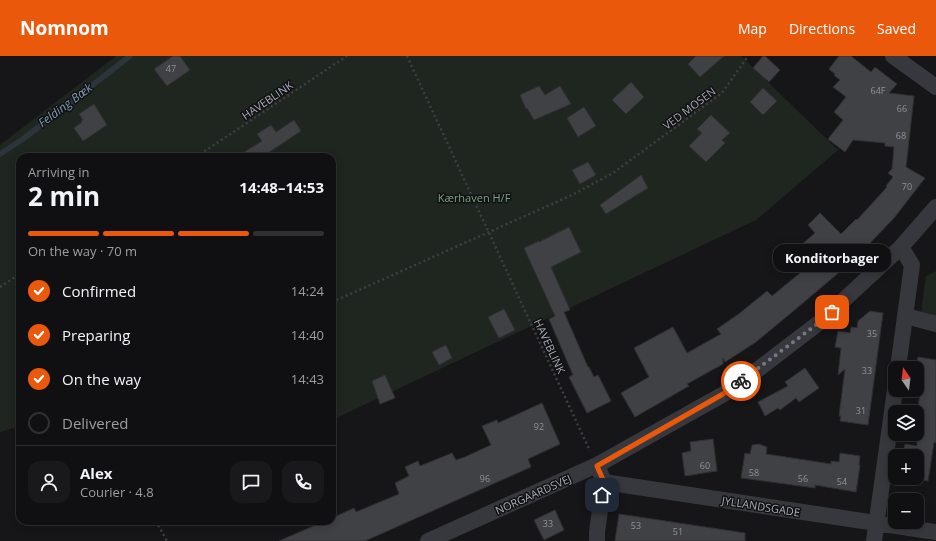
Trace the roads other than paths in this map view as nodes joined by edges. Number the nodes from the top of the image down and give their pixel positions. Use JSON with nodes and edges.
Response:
{"nodes":[{"id":1,"x":893,"y":56,"type":"edge"},
{"id":2,"x":936,"y":87,"type":"edge"},
{"id":3,"x":936,"y":207,"type":"edge"},
{"id":4,"x":901,"y":248,"type":"junction"},
{"id":5,"x":906,"y":316,"type":"junction"},
{"id":6,"x":936,"y":324,"type":"edge"},
{"id":7,"x":899,"y":361,"type":"edge"},
{"id":8,"x":894,"y":397,"type":"edge"},
{"id":9,"x":597,"y":466,"type":"junction"},
{"id":10,"x":604,"y":482,"type":"junction"},
{"id":11,"x":876,"y":523,"type":"junction"},
{"id":12,"x":936,"y":532,"type":"edge"},
{"id":13,"x":597,"y":537,"type":"edge"},
{"id":14,"x":428,"y":541,"type":"edge"},
{"id":15,"x":874,"y":541,"type":"edge"}],
"edges":[{"from":1,"to":2,"type":"street"},
{"from":3,"to":4,"type":"street","name":"NORGAARDSVEJ"},
{"from":4,"to":5,"type":"street"},
{"from":4,"to":9,"type":"street","name":"NORGAARDSVEJ"},
{"from":5,"to":6,"type":"street"},
{"from":5,"to":7,"type":"street"},
{"from":8,"to":11,"type":"street"},
{"from":9,"to":10,"type":"street"},
{"from":9,"to":14,"type":"street","name":"NORGAARDSVEJ"},
{"from":10,"to":11,"type":"street","name":"JYLLANDSGADE"},
{"from":10,"to":13,"type":"street"},
{"from":11,"to":12,"type":"street","name":"JYLLANDSGADE"},
{"from":11,"to":15,"type":"street"}]}
